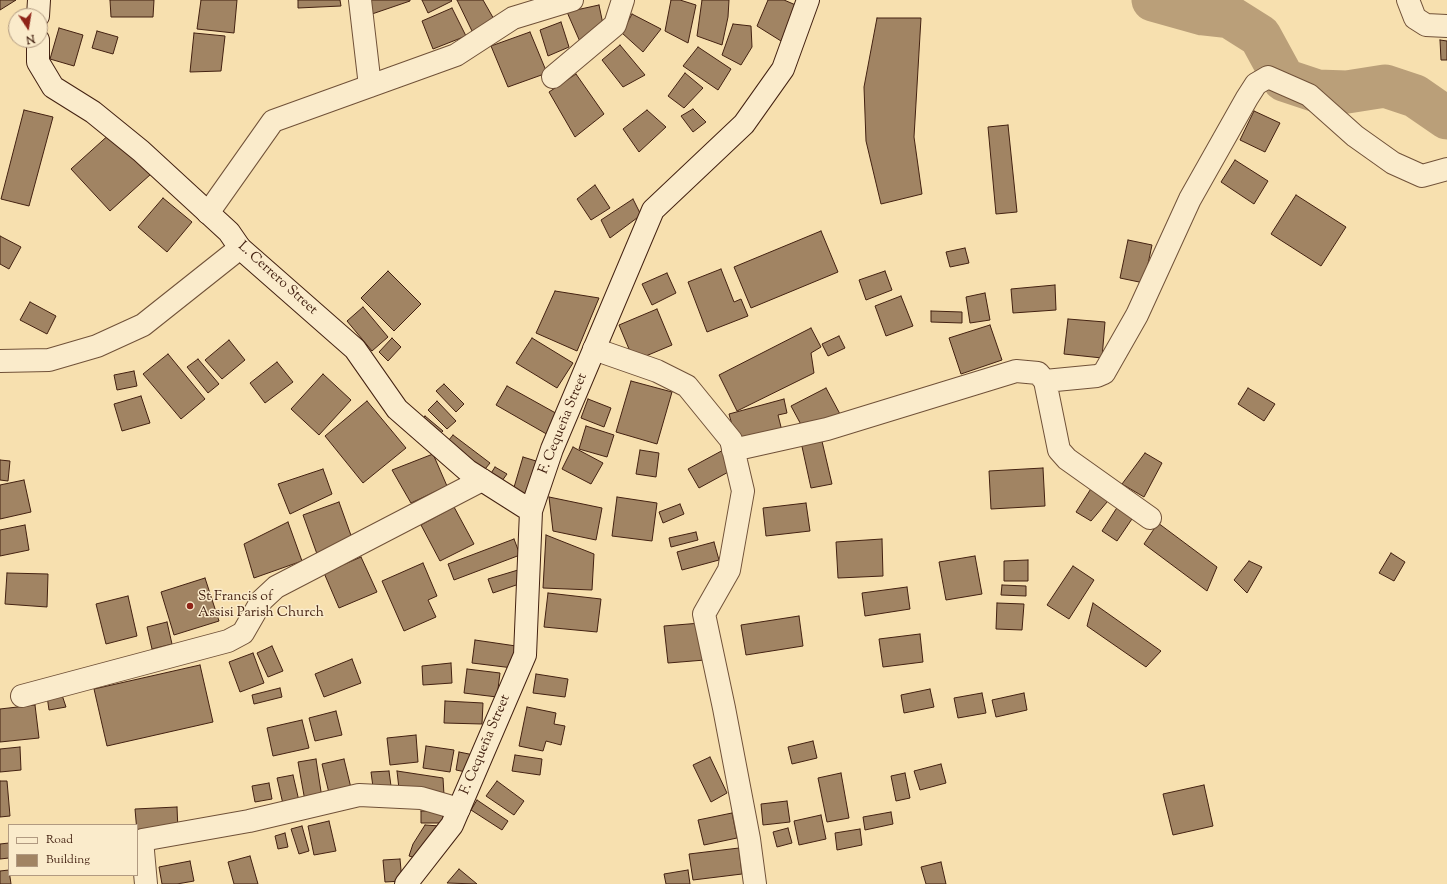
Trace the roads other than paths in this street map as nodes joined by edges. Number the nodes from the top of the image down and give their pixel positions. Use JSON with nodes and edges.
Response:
{"nodes":[{"id":1,"x":360,"y":0,"type":"edge"},
{"id":2,"x":572,"y":0,"type":"edge"},
{"id":3,"x":623,"y":0,"type":"edge"},
{"id":4,"x":808,"y":0,"type":"edge"},
{"id":5,"x":1408,"y":0,"type":"edge"},
{"id":6,"x":1447,"y":26,"type":"edge"},
{"id":7,"x":38,"y":48,"type":"edge"},
{"id":8,"x":553,"y":77,"type":"dead end"},
{"id":9,"x":370,"y":86,"type":"junction"},
{"id":10,"x":1447,"y":170,"type":"edge"},
{"id":11,"x":208,"y":213,"type":"junction"},
{"id":12,"x":240,"y":248,"type":"junction"},
{"id":13,"x":594,"y":349,"type":"junction"},
{"id":14,"x":0,"y":361,"type":"edge"},
{"id":15,"x":1045,"y":381,"type":"junction"},
{"id":16,"x":733,"y":450,"type":"junction"},
{"id":17,"x":482,"y":480,"type":"junction"},
{"id":18,"x":531,"y":511,"type":"junction"},
{"id":19,"x":1150,"y":518,"type":"dead end"},
{"id":20,"x":22,"y":696,"type":"dead end"},
{"id":21,"x":459,"y":809,"type":"junction"},
{"id":22,"x":146,"y":884,"type":"edge"},
{"id":23,"x":406,"y":884,"type":"edge"},
{"id":24,"x":755,"y":884,"type":"edge"}],
"edges":[{"from":1,"to":9,"type":"street"},
{"from":2,"to":9,"type":"street"},
{"from":3,"to":8,"type":"street"},
{"from":4,"to":13,"type":"street","name":"F. Cequeña Street"},
{"from":5,"to":6,"type":"street"},
{"from":7,"to":11,"type":"street","name":"L. Cerrero Street"},
{"from":9,"to":11,"type":"street"},
{"from":10,"to":15,"type":"street"},
{"from":11,"to":12,"type":"street","name":"L. Cerrero Street"},
{"from":12,"to":14,"type":"street"},
{"from":12,"to":17,"type":"street","name":"L. Cerrero Street"},
{"from":13,"to":16,"type":"street"},
{"from":13,"to":18,"type":"street","name":"F. Cequeña Street"},
{"from":15,"to":16,"type":"street"},
{"from":15,"to":19,"type":"street"},
{"from":16,"to":24,"type":"street"},
{"from":17,"to":18,"type":"street","name":"L. Cerrero Street"},
{"from":17,"to":20,"type":"street"},
{"from":18,"to":21,"type":"street","name":"F. Cequeña Street"},
{"from":21,"to":22,"type":"street"},
{"from":21,"to":23,"type":"street","name":"F. Cequeña Street"}]}
